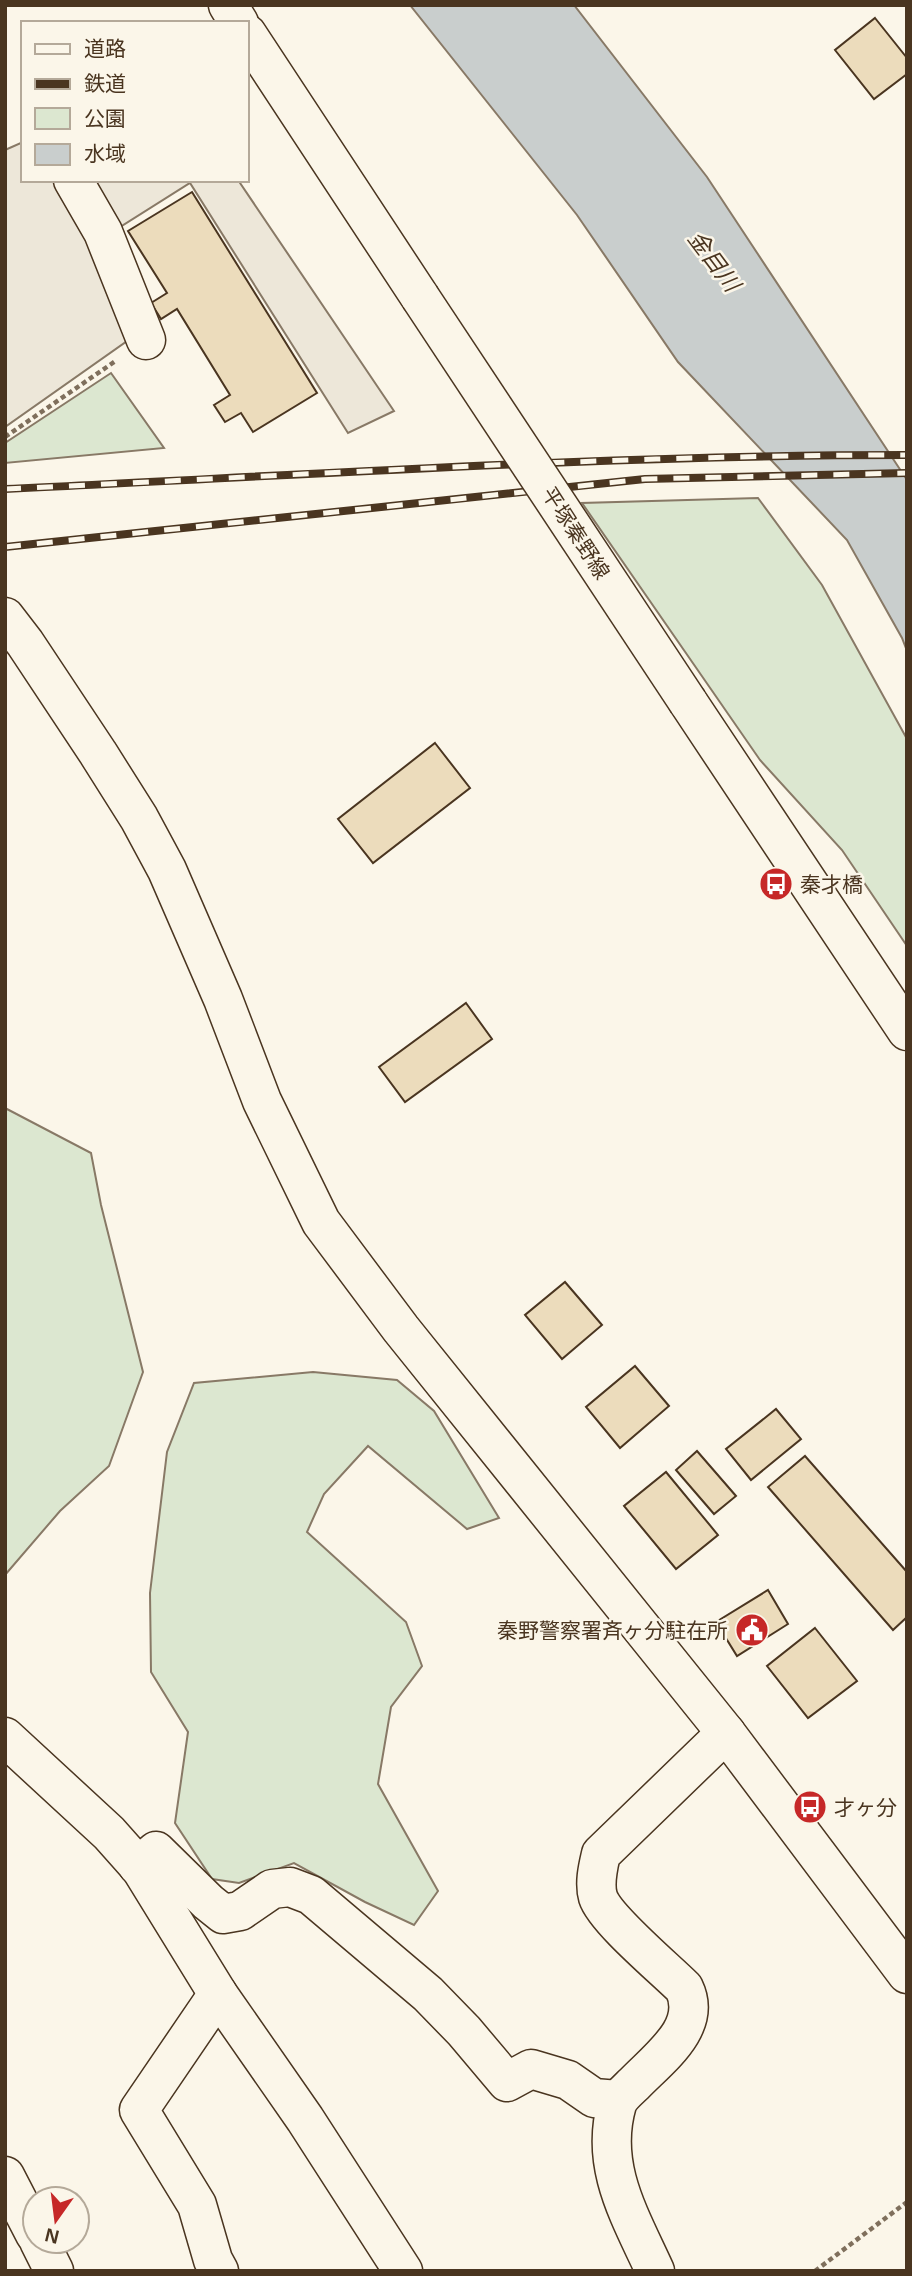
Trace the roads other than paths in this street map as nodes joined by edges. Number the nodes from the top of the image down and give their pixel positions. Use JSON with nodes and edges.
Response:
{"nodes":[{"id":1,"x":228,"y":5,"type":"edge"},
{"id":2,"x":238,"y":21,"type":"edge"},
{"id":3,"x":251,"y":51,"type":"edge"},
{"id":4,"x":74,"y":182,"type":"edge"},
{"id":5,"x":146,"y":340,"type":"road end"},
{"id":6,"x":5,"y":617,"type":"edge"},
{"id":7,"x":907,"y":1031,"type":"edge"},
{"id":8,"x":726,"y":1733,"type":"junction"},
{"id":9,"x":5,"y":1737,"type":"edge"},
{"id":10,"x":138,"y":1866,"type":"junction"},
{"id":11,"x":907,"y":1974,"type":"edge"},
{"id":12,"x":218,"y":1994,"type":"junction"},
{"id":13,"x":618,"y":2100,"type":"junction"},
{"id":14,"x":5,"y":2176,"type":"edge"},
{"id":15,"x":21,"y":2207,"type":"edge"},
{"id":16,"x":46,"y":2255,"type":"edge"},
{"id":17,"x":54,"y":2271,"type":"edge"},
{"id":18,"x":219,"y":2271,"type":"edge"},
{"id":19,"x":403,"y":2271,"type":"edge"},
{"id":20,"x":655,"y":2271,"type":"edge"}],
"edges":[{"from":1,"to":2,"type":"street"},
{"from":3,"to":7,"type":"street","name":"平塚秦野線","bridge":true},
{"from":4,"to":5,"type":"street"},
{"from":6,"to":8,"type":"street"},
{"from":8,"to":11,"type":"street"},
{"from":8,"to":13,"type":"street"},
{"from":9,"to":10,"type":"street"},
{"from":10,"to":12,"type":"street"},
{"from":10,"to":13,"type":"street"},
{"from":12,"to":18,"type":"street"},
{"from":12,"to":19,"type":"street"},
{"from":13,"to":20,"type":"street"},
{"from":14,"to":15,"type":"street"},
{"from":16,"to":17,"type":"street"}]}
